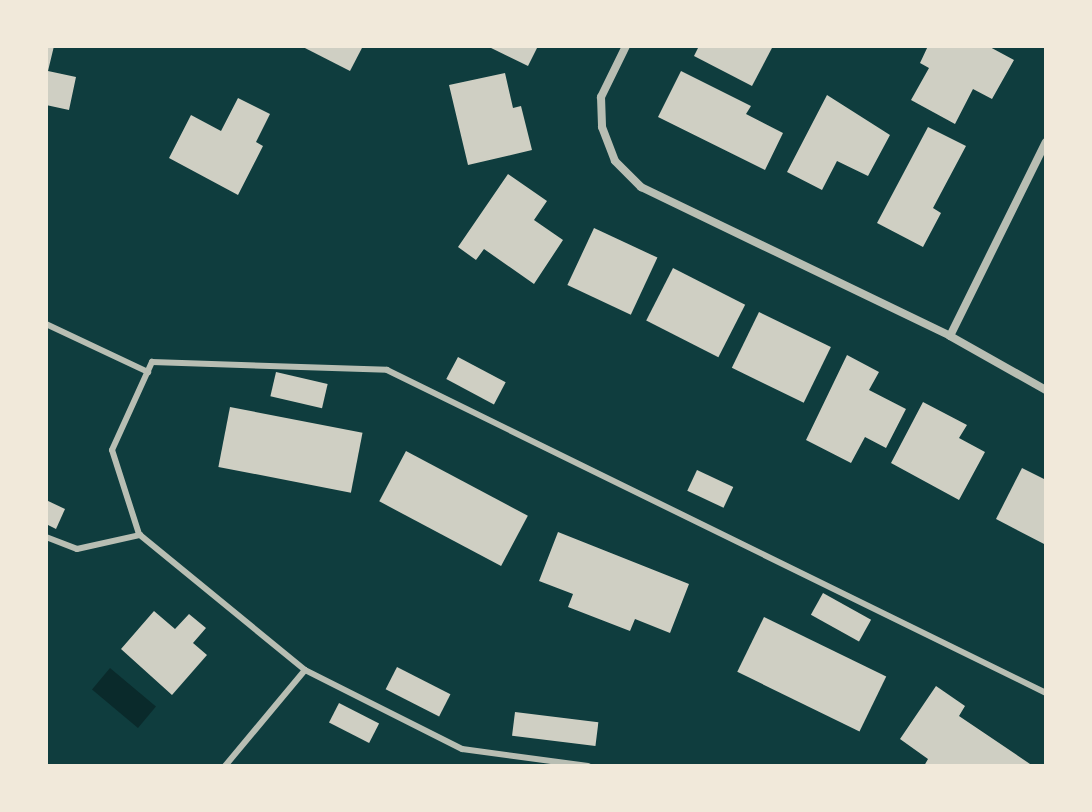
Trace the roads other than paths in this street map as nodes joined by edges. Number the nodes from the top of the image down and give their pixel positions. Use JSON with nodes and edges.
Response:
{"nodes":[{"id":1,"x":626,"y":46,"type":"edge"},
{"id":2,"x":1046,"y":142,"type":"edge"},
{"id":3,"x":46,"y":324,"type":"edge"},
{"id":4,"x":950,"y":336,"type":"junction"},
{"id":5,"x":148,"y":372,"type":"junction"},
{"id":6,"x":1046,"y":390,"type":"edge"},
{"id":7,"x":140,"y":535,"type":"junction"},
{"id":8,"x":46,"y":537,"type":"edge"},
{"id":9,"x":305,"y":670,"type":"junction"},
{"id":10,"x":1046,"y":693,"type":"edge"},
{"id":11,"x":225,"y":766,"type":"edge"},
{"id":12,"x":588,"y":766,"type":"edge"}],
"edges":[{"from":1,"to":4,"type":"street"},
{"from":2,"to":4,"type":"street"},
{"from":3,"to":5,"type":"lane"},
{"from":4,"to":6,"type":"street"},
{"from":5,"to":7,"type":"lane"},
{"from":5,"to":10,"type":"lane"},
{"from":7,"to":8,"type":"lane"},
{"from":7,"to":9,"type":"lane"},
{"from":9,"to":11,"type":"lane"},
{"from":9,"to":12,"type":"lane"}]}
